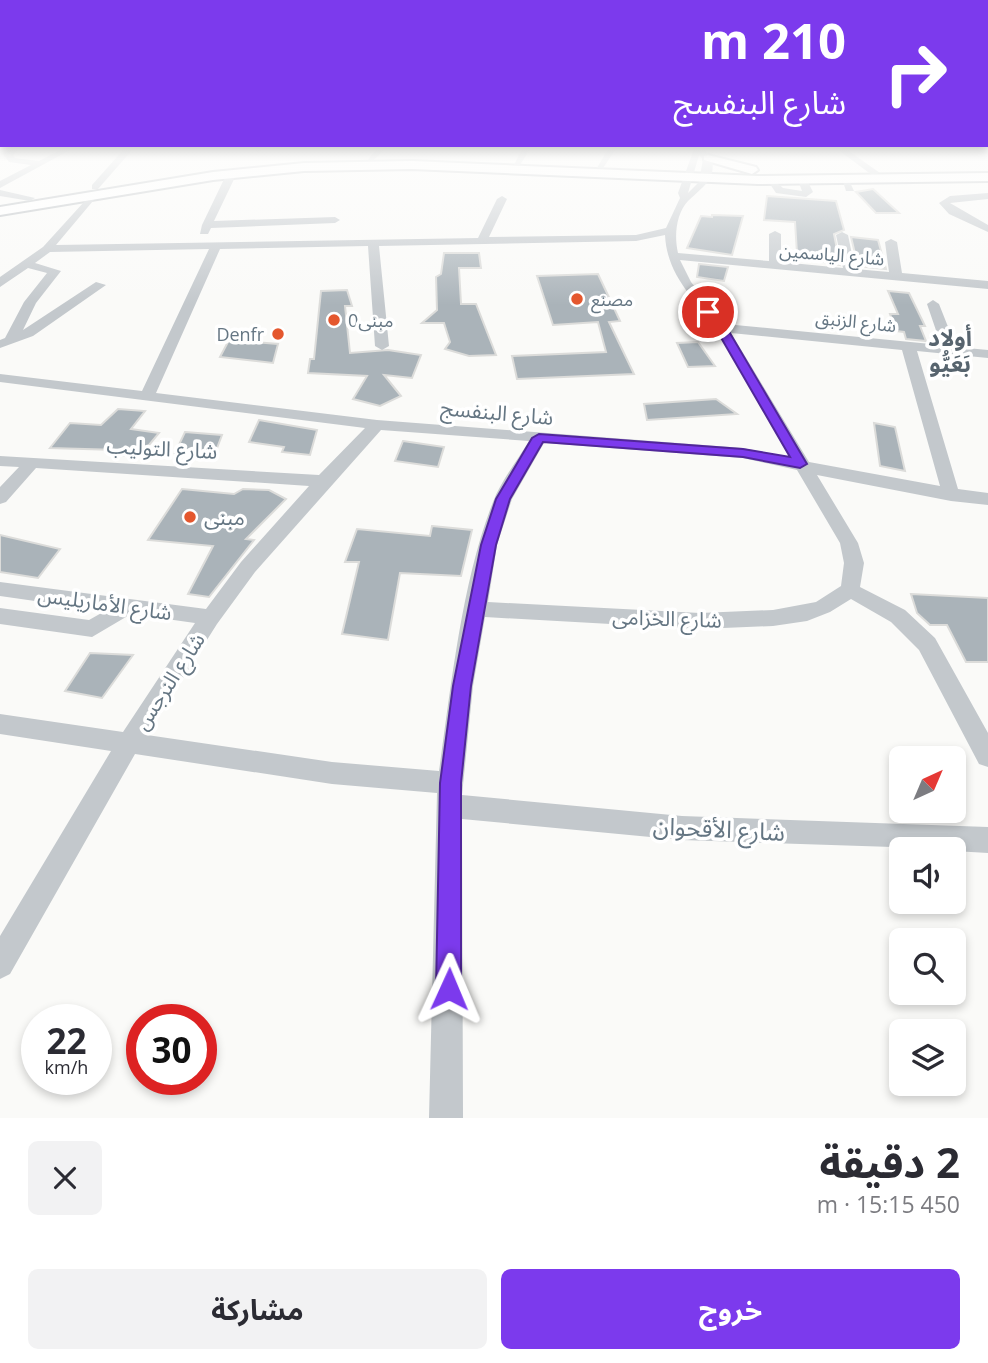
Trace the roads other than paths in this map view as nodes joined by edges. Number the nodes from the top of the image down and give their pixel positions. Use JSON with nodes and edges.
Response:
{"nodes":[{"id":1,"x":46,"y":201,"type":"edge"},
{"id":2,"x":86,"y":201,"type":"edge"},
{"id":3,"x":218,"y":201,"type":"edge"},
{"id":4,"x":501,"y":201,"type":"edge"},
{"id":5,"x":685,"y":201,"type":"edge"},
{"id":6,"x":947,"y":201,"type":"edge"},
{"id":7,"x":0,"y":211,"type":"edge"},
{"id":8,"x":335,"y":220,"type":"dead end"},
{"id":9,"x":207,"y":225,"type":"junction"},
{"id":10,"x":988,"y":229,"type":"edge"},
{"id":11,"x":775,"y":234,"type":"dead end"},
{"id":12,"x":842,"y":235,"type":"dead end"},
{"id":13,"x":481,"y":242,"type":"junction"},
{"id":14,"x":891,"y":242,"type":"dead end"},
{"id":15,"x":373,"y":244,"type":"junction"},
{"id":16,"x":670,"y":244,"type":"junction"},
{"id":17,"x":197,"y":246,"type":"junction"},
{"id":18,"x":216,"y":246,"type":"junction"},
{"id":19,"x":47,"y":249,"type":"junction"},
{"id":20,"x":30,"y":261,"type":"junction"},
{"id":21,"x":2,"y":264,"type":"dead end"},
{"id":22,"x":775,"y":267,"type":"junction"},
{"id":23,"x":850,"y":272,"type":"junction"},
{"id":24,"x":896,"y":277,"type":"junction"},
{"id":25,"x":0,"y":283,"type":"edge"},
{"id":26,"x":100,"y":285,"type":"dead end"},
{"id":27,"x":988,"y":285,"type":"edge"},
{"id":28,"x":933,"y":304,"type":"dead end"},
{"id":29,"x":721,"y":328,"type":"junction"},
{"id":30,"x":6,"y":342,"type":"edge"},
{"id":31,"x":382,"y":345,"type":"dead end"},
{"id":32,"x":908,"y":346,"type":"junction"},
{"id":33,"x":950,"y":350,"type":"junction"},
{"id":34,"x":987,"y":357,"type":"edge"},
{"id":35,"x":0,"y":378,"type":"edge"},
{"id":36,"x":146,"y":398,"type":"junction"},
{"id":37,"x":377,"y":425,"type":"junction"},
{"id":38,"x":539,"y":438,"type":"junction"},
{"id":39,"x":0,"y":461,"type":"edge"},
{"id":40,"x":32,"y":463,"type":"junction"},
{"id":41,"x":800,"y":464,"type":"junction"},
{"id":42,"x":322,"y":481,"type":"junction"},
{"id":43,"x":951,"y":495,"type":"junction"},
{"id":44,"x":0,"y":498,"type":"edge"},
{"id":45,"x":988,"y":499,"type":"edge"},
{"id":46,"x":0,"y":589,"type":"edge"},
{"id":47,"x":850,"y":590,"type":"junction"},
{"id":48,"x":128,"y":606,"type":"junction"},
{"id":49,"x":478,"y":609,"type":"junction"},
{"id":50,"x":0,"y":617,"type":"edge"},
{"id":51,"x":210,"y":617,"type":"junction"},
{"id":52,"x":0,"y":724,"type":"edge"},
{"id":53,"x":130,"y":742,"type":"junction"},
{"id":54,"x":988,"y":756,"type":"edge"},
{"id":55,"x":451,"y":794,"type":"junction"},
{"id":56,"x":988,"y":840,"type":"edge"},
{"id":57,"x":0,"y":964,"type":"edge"},
{"id":58,"x":446,"y":1118,"type":"edge"}],
"edges":[{"from":1,"to":7,"type":"main road"},
{"from":2,"to":19,"type":"street"},
{"from":3,"to":9,"type":"street"},
{"from":4,"to":13,"type":"street"},
{"from":5,"to":16,"type":"street"},
{"from":6,"to":10,"type":"street"},
{"from":8,"to":9,"type":"street"},
{"from":9,"to":17,"type":"street"},
{"from":11,"to":22,"type":"street"},
{"from":12,"to":23,"type":"street"},
{"from":13,"to":15,"type":"street","name":"شارع الياسمين"},
{"from":13,"to":16,"type":"street","name":"شارع الياسمين"},
{"from":14,"to":24,"type":"street"},
{"from":15,"to":18,"type":"street","name":"شارع الياسمين"},
{"from":15,"to":31,"type":"street"},
{"from":16,"to":22,"type":"street","name":"شارع الياسمين"},
{"from":16,"to":29,"type":"street"},
{"from":17,"to":18,"type":"street","name":"شارع الياسمين"},
{"from":17,"to":19,"type":"street","name":"شارع الياسمين"},
{"from":18,"to":36,"type":"street"},
{"from":19,"to":20,"type":"street"},
{"from":20,"to":21,"type":"street"},
{"from":20,"to":25,"type":"street"},
{"from":20,"to":30,"type":"street"},
{"from":22,"to":23,"type":"street","name":"شارع الياسمين"},
{"from":23,"to":24,"type":"street","name":"شارع الياسمين"},
{"from":24,"to":27,"type":"street","name":"شارع الياسمين"},
{"from":26,"to":30,"type":"street"},
{"from":28,"to":33,"type":"street"},
{"from":29,"to":32,"type":"street","name":"شارع الزنبق"},
{"from":29,"to":41,"type":"street"},
{"from":32,"to":33,"type":"street","name":"شارع الزنبق"},
{"from":32,"to":43,"type":"street"},
{"from":33,"to":34,"type":"street","name":"شارع الزنبق"},
{"from":35,"to":36,"type":"street","name":"شارع البنفسج"},
{"from":36,"to":37,"type":"street","name":"شارع البنفسج"},
{"from":37,"to":38,"type":"street","name":"شارع البنفسج"},
{"from":37,"to":42,"type":"street","name":"شارع النرجس"},
{"from":38,"to":41,"type":"street","name":"شارع البنفسج"},
{"from":38,"to":49,"type":"street"},
{"from":39,"to":40,"type":"street","name":"شارع التوليب"},
{"from":40,"to":42,"type":"street","name":"شارع التوليب"},
{"from":40,"to":44,"type":"street"},
{"from":41,"to":43,"type":"street","name":"شارع البنفسج"},
{"from":41,"to":47,"type":"street"},
{"from":42,"to":51,"type":"street","name":"شارع النرجس"},
{"from":43,"to":45,"type":"street","name":"شارع البنفسج"},
{"from":46,"to":48,"type":"street","name":"شارع الأماريليس"},
{"from":47,"to":49,"type":"street","name":"شارع الخزامى"},
{"from":47,"to":54,"type":"street"},
{"from":48,"to":50,"type":"street"},
{"from":48,"to":51,"type":"street","name":"شارع الأماريليس"},
{"from":49,"to":55,"type":"street"},
{"from":51,"to":53,"type":"street","name":"شارع النرجس"},
{"from":52,"to":53,"type":"street","name":"شارع الأقحوان"},
{"from":53,"to":55,"type":"street","name":"شارع الأقحوان"},
{"from":53,"to":57,"type":"street","name":"شارع النرجس"},
{"from":55,"to":56,"type":"street","name":"شارع الأقحوان"},
{"from":55,"to":58,"type":"street"}]}
